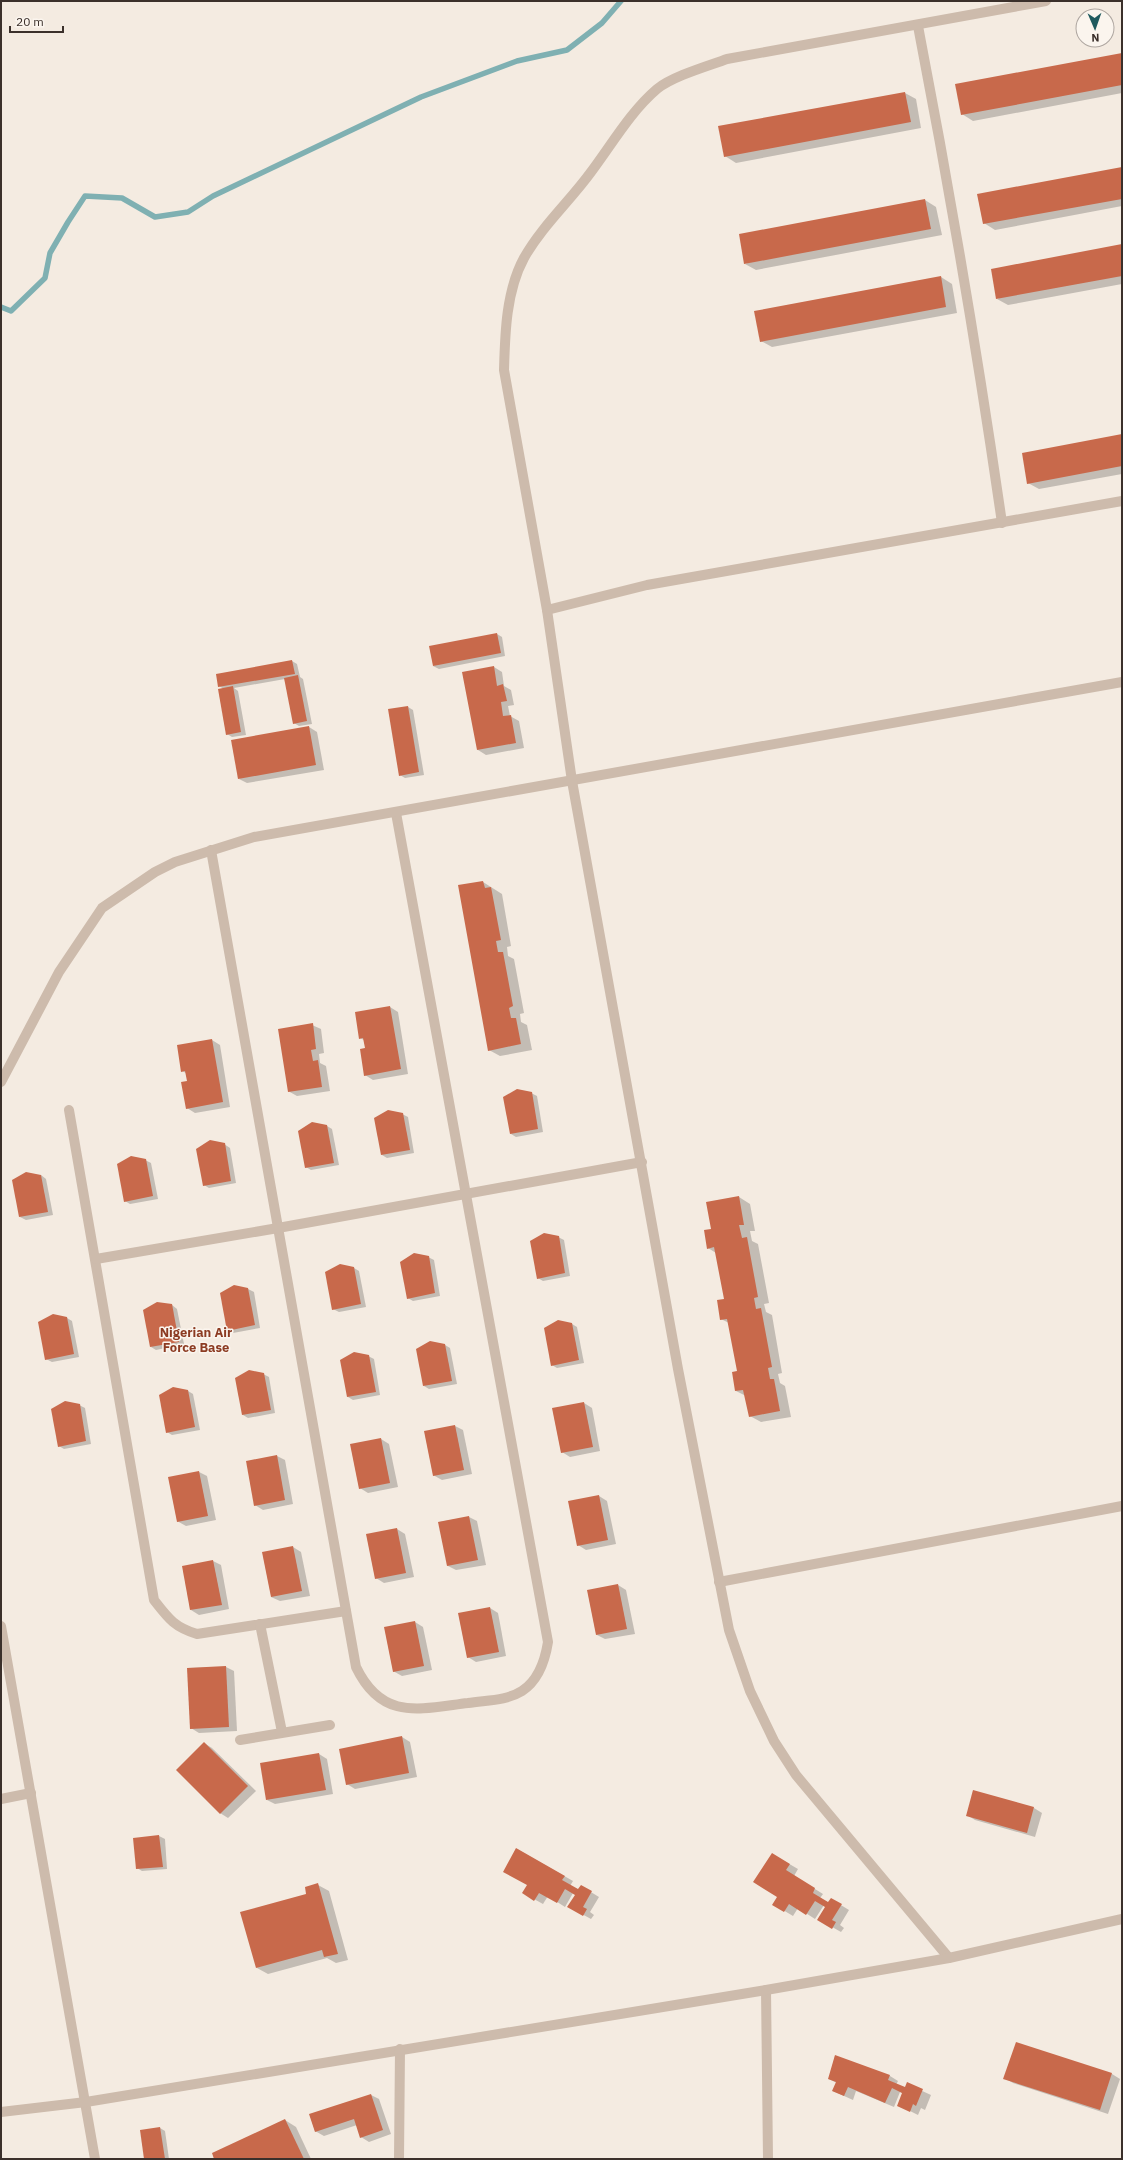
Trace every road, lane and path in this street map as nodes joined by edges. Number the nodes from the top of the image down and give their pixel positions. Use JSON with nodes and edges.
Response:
{"nodes":[{"id":1,"x":1046,"y":1,"type":"edge"},
{"id":2,"x":918,"y":26,"type":"junction"},
{"id":3,"x":1122,"y":501,"type":"edge"},
{"id":4,"x":1002,"y":523,"type":"junction"},
{"id":5,"x":547,"y":610,"type":"junction"},
{"id":6,"x":1122,"y":682,"type":"edge"},
{"id":7,"x":572,"y":781,"type":"junction"},
{"id":8,"x":396,"y":813,"type":"junction"},
{"id":9,"x":212,"y":850,"type":"junction"},
{"id":10,"x":1,"y":1082,"type":"edge"},
{"id":11,"x":69,"y":1110,"type":"dead end"},
{"id":12,"x":642,"y":1162,"type":"junction"},
{"id":13,"x":466,"y":1195,"type":"junction"},
{"id":14,"x":278,"y":1228,"type":"junction"},
{"id":15,"x":96,"y":1259,"type":"junction"},
{"id":16,"x":1122,"y":1506,"type":"edge"},
{"id":17,"x":719,"y":1582,"type":"junction"},
{"id":18,"x":346,"y":1612,"type":"junction"},
{"id":19,"x":260,"y":1624,"type":"junction"},
{"id":20,"x":1,"y":1626,"type":"edge"},
{"id":21,"x":330,"y":1725,"type":"dead end"},
{"id":22,"x":282,"y":1732,"type":"junction"},
{"id":23,"x":240,"y":1740,"type":"dead end"},
{"id":24,"x":31,"y":1793,"type":"junction"},
{"id":25,"x":1,"y":1799,"type":"edge"},
{"id":26,"x":1122,"y":1919,"type":"edge"},
{"id":27,"x":949,"y":1958,"type":"junction"},
{"id":28,"x":766,"y":1990,"type":"junction"},
{"id":29,"x":400,"y":2049,"type":"junction"},
{"id":30,"x":86,"y":2102,"type":"junction"},
{"id":31,"x":1,"y":2112,"type":"edge"},
{"id":32,"x":95,"y":2159,"type":"edge"},
{"id":33,"x":399,"y":2159,"type":"edge"},
{"id":34,"x":768,"y":2159,"type":"edge"}],
"edges":[{"from":1,"to":2,"type":"street"},
{"from":2,"to":4,"type":"street"},
{"from":2,"to":5,"type":"street"},
{"from":3,"to":4,"type":"street"},
{"from":4,"to":5,"type":"street"},
{"from":5,"to":7,"type":"street"},
{"from":6,"to":7,"type":"street"},
{"from":7,"to":8,"type":"street"},
{"from":7,"to":12,"type":"street"},
{"from":8,"to":9,"type":"street"},
{"from":8,"to":13,"type":"street"},
{"from":9,"to":10,"type":"street"},
{"from":9,"to":14,"type":"street"},
{"from":11,"to":15,"type":"street"},
{"from":12,"to":13,"type":"street"},
{"from":12,"to":17,"type":"street"},
{"from":13,"to":14,"type":"street"},
{"from":13,"to":18,"type":"street"},
{"from":14,"to":15,"type":"street"},
{"from":14,"to":18,"type":"street"},
{"from":15,"to":19,"type":"street"},
{"from":16,"to":17,"type":"street"},
{"from":17,"to":27,"type":"street"},
{"from":18,"to":19,"type":"street"},
{"from":19,"to":22,"type":"street"},
{"from":20,"to":24,"type":"street"},
{"from":21,"to":22,"type":"street"},
{"from":22,"to":23,"type":"street"},
{"from":24,"to":25,"type":"street"},
{"from":24,"to":30,"type":"street"},
{"from":26,"to":27,"type":"street"},
{"from":27,"to":28,"type":"street"},
{"from":28,"to":29,"type":"street"},
{"from":28,"to":34,"type":"street"},
{"from":29,"to":30,"type":"street"},
{"from":29,"to":33,"type":"street"},
{"from":30,"to":31,"type":"street"},
{"from":30,"to":32,"type":"street"}]}
